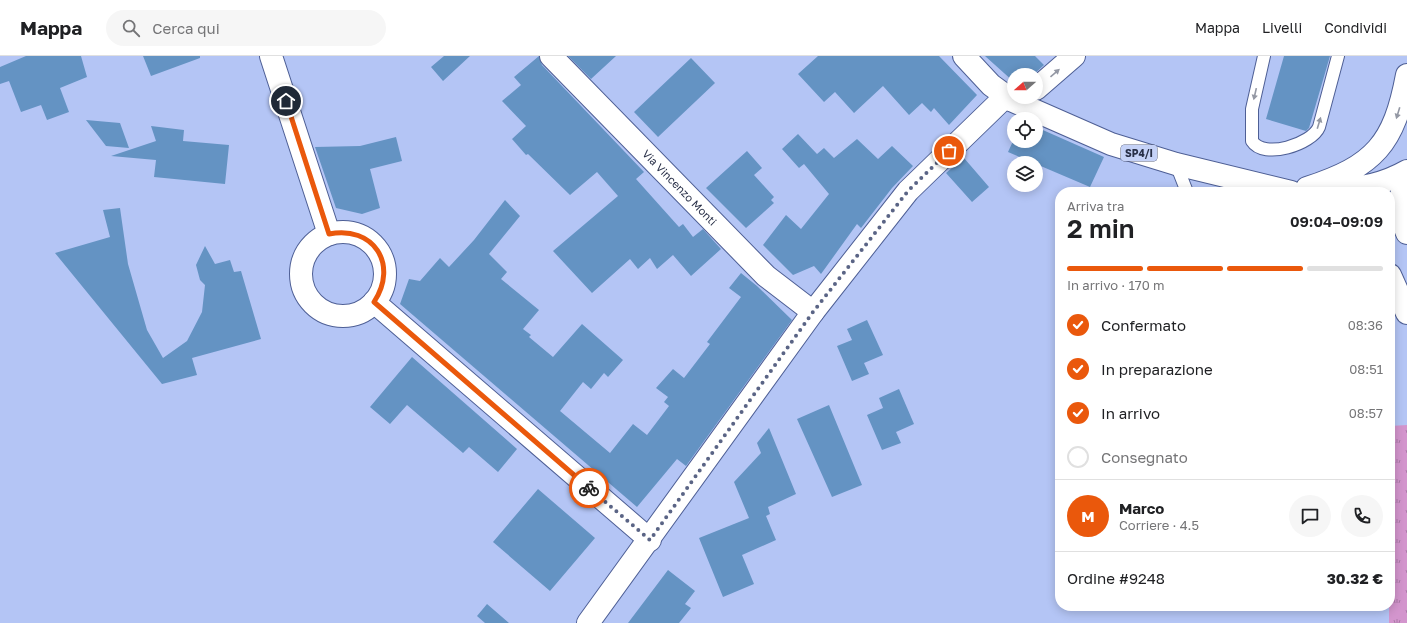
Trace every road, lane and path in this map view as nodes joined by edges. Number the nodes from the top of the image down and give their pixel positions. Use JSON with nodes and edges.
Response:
{"nodes":[{"id":1,"x":271,"y":56,"type":"edge"},
{"id":2,"x":551,"y":56,"type":"edge"},
{"id":3,"x":964,"y":56,"type":"edge"},
{"id":4,"x":1074,"y":56,"type":"edge"},
{"id":5,"x":1264,"y":56,"type":"edge"},
{"id":6,"x":1338,"y":56,"type":"edge"},
{"id":7,"x":1407,"y":75,"type":"edge"},
{"id":8,"x":1043,"y":83,"type":"edge"},
{"id":9,"x":1007,"y":93,"type":"edge"},
{"id":10,"x":1012,"y":104,"type":"edge"},
{"id":11,"x":1028,"y":104,"type":"edge"},
{"id":12,"x":1176,"y":164,"type":"junction"},
{"id":13,"x":1407,"y":171,"type":"edge"},
{"id":14,"x":1407,"y":178,"type":"edge"},
{"id":15,"x":1185,"y":187,"type":"edge"},
{"id":16,"x":1282,"y":187,"type":"edge"},
{"id":17,"x":1307,"y":187,"type":"edge"},
{"id":18,"x":1364,"y":187,"type":"edge"},
{"id":19,"x":1401,"y":229,"type":"edge"},
{"id":20,"x":329,"y":234,"type":"junction"},
{"id":21,"x":1395,"y":286,"type":"edge"},
{"id":22,"x":374,"y":302,"type":"junction"},
{"id":23,"x":813,"y":312,"type":"junction"},
{"id":24,"x":1407,"y":313,"type":"edge"},
{"id":25,"x":650,"y":540,"type":"junction"},
{"id":26,"x":588,"y":623,"type":"edge"}],
"edges":[{"from":1,"to":20,"type":"main road"},
{"from":2,"to":23,"type":"main road","name":"Via Vincenzo Monti"},
{"from":3,"to":9,"type":"main road"},
{"from":8,"to":4,"type":"main road","one_way":true},
{"from":5,"to":6,"type":"lane","one_way":true},
{"from":7,"to":17,"type":"main road","one_way":true},
{"from":10,"to":23,"type":"main road"},
{"from":11,"to":12,"type":"main road","number":"SP4/I"},
{"from":12,"to":15,"type":"lane"},
{"from":12,"to":16,"type":"main road","number":"SP4/I"},
{"from":13,"to":18,"type":"main road"},
{"from":14,"to":19,"type":"main road"},
{"from":20,"to":22,"type":"main road"},
{"from":20,"to":22,"type":"main road"},
{"from":21,"to":24,"type":"main road"},
{"from":22,"to":25,"type":"main road"},
{"from":23,"to":25,"type":"main road"},
{"from":25,"to":26,"type":"main road"}]}
